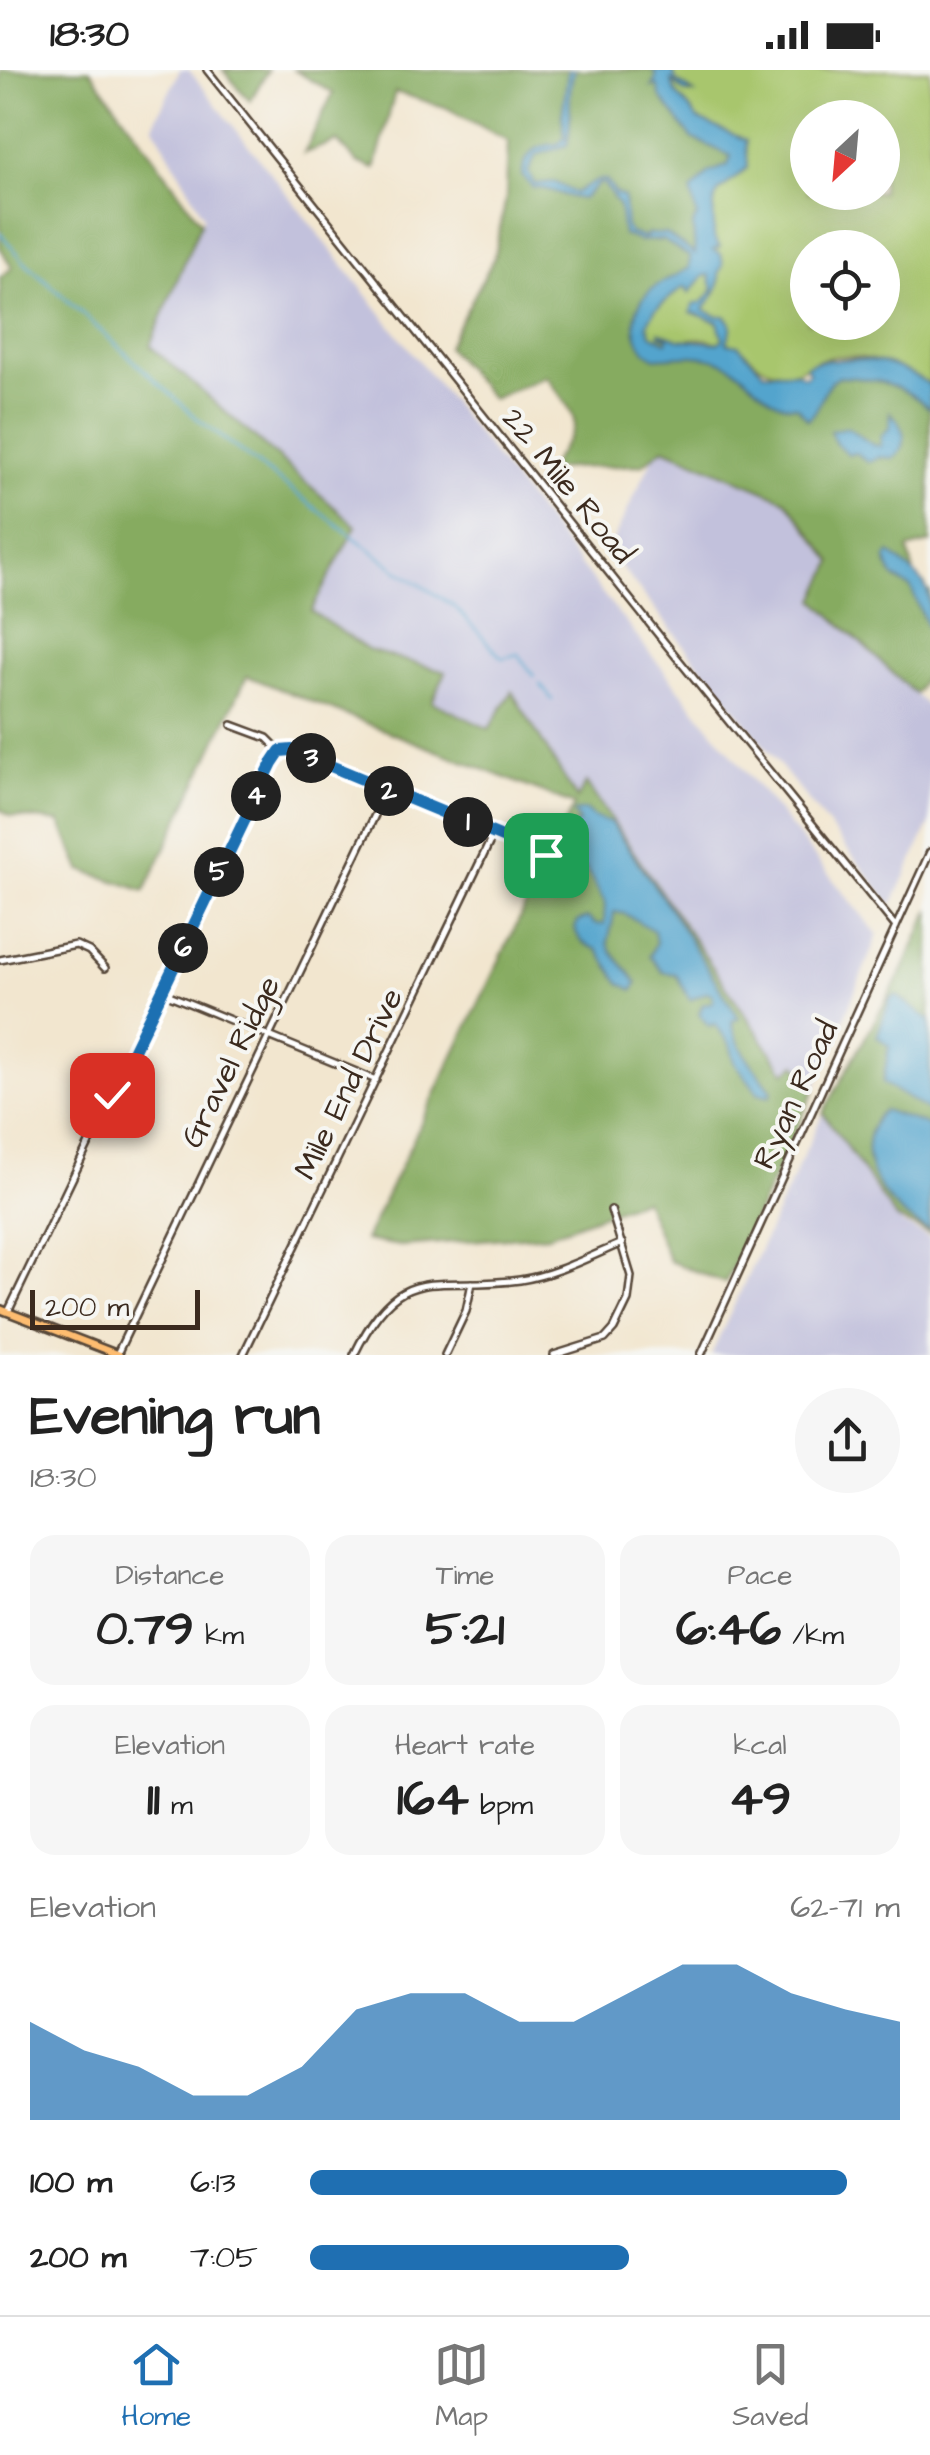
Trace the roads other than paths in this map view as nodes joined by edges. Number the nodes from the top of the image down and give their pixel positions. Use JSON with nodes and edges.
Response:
{"nodes":[{"id":1,"x":207,"y":70,"type":"edge"},
{"id":2,"x":232,"y":725,"type":"dead end"},
{"id":3,"x":280,"y":751,"type":"junction"},
{"id":4,"x":387,"y":790,"type":"junction"},
{"id":5,"x":494,"y":833,"type":"junction"},
{"id":6,"x":930,"y":852,"type":"edge"},
{"id":7,"x":553,"y":858,"type":"dead end"},
{"id":8,"x":896,"y":928,"type":"junction"},
{"id":9,"x":0,"y":960,"type":"edge"},
{"id":10,"x":105,"y":968,"type":"dead end"},
{"id":11,"x":162,"y":992,"type":"junction"},
{"id":12,"x":270,"y":1035,"type":"junction"},
{"id":13,"x":376,"y":1080,"type":"junction"},
{"id":14,"x":611,"y":1210,"type":"dead end"},
{"id":15,"x":622,"y":1243,"type":"junction"},
{"id":16,"x":472,"y":1283,"type":"junction"},
{"id":17,"x":4,"y":1310,"type":"edge"},
{"id":18,"x":118,"y":1355,"type":"edge"},
{"id":19,"x":243,"y":1355,"type":"edge"},
{"id":20,"x":354,"y":1355,"type":"edge"},
{"id":21,"x":446,"y":1355,"type":"edge"},
{"id":22,"x":554,"y":1355,"type":"edge"},
{"id":23,"x":702,"y":1355,"type":"edge"}],
"edges":[{"from":1,"to":8,"type":"street","name":"22 Mile Road"},
{"from":2,"to":3,"type":"street"},
{"from":3,"to":4,"type":"street"},
{"from":3,"to":11,"type":"street"},
{"from":4,"to":5,"type":"street"},
{"from":4,"to":12,"type":"street","name":"Gravel Ridge"},
{"from":5,"to":7,"type":"street"},
{"from":5,"to":13,"type":"street","name":"Mile End Drive"},
{"from":6,"to":8,"type":"street","name":"Ryan Road"},
{"from":8,"to":23,"type":"street","name":"Ryan Road"},
{"from":9,"to":10,"type":"street"},
{"from":11,"to":12,"type":"street"},
{"from":11,"to":17,"type":"street"},
{"from":12,"to":13,"type":"street"},
{"from":12,"to":18,"type":"street","name":"Gravel Ridge"},
{"from":13,"to":19,"type":"street","name":"Mile End Drive"},
{"from":14,"to":15,"type":"street"},
{"from":15,"to":16,"type":"street"},
{"from":15,"to":22,"type":"street"},
{"from":16,"to":20,"type":"street"},
{"from":16,"to":21,"type":"street"},
{"from":17,"to":18,"type":"main road"}]}
